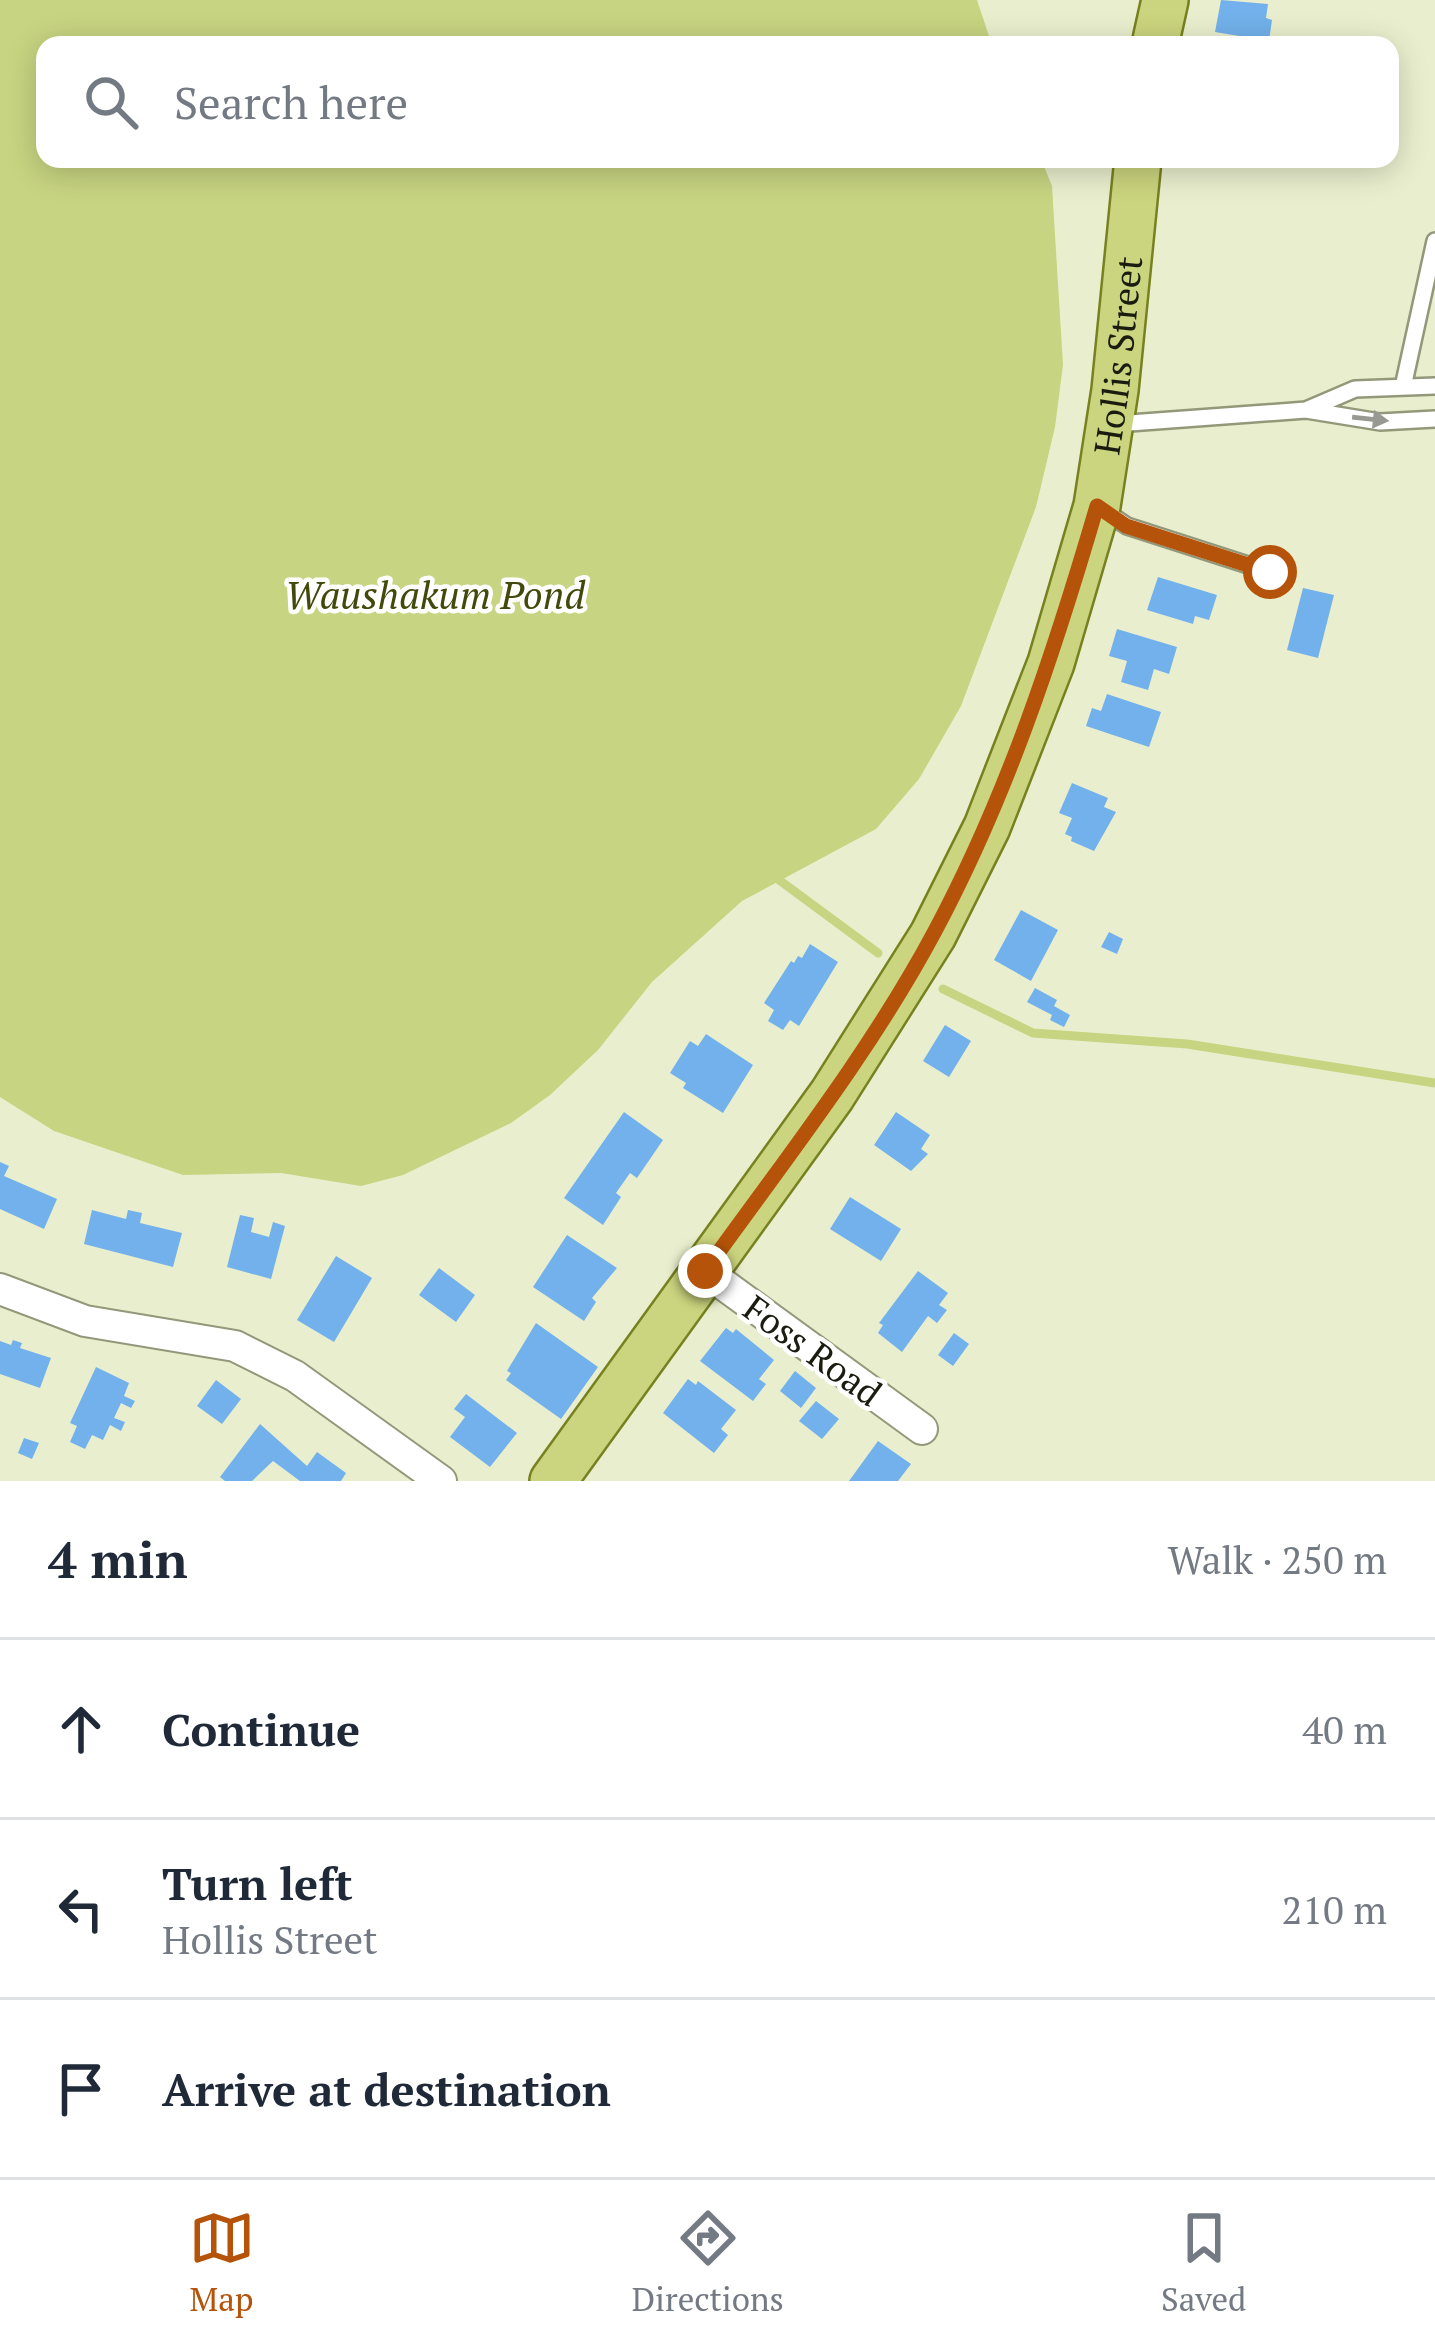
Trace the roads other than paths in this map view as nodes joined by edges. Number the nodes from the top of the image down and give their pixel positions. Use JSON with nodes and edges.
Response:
{"nodes":[{"id":1,"x":1165,"y":0,"type":"edge"},
{"id":2,"x":1158,"y":36,"type":"edge"},
{"id":3,"x":1137,"y":168,"type":"edge"},
{"id":4,"x":1435,"y":241,"type":"edge"},
{"id":5,"x":1435,"y":386,"type":"edge"},
{"id":6,"x":1403,"y":387,"type":"junction"},
{"id":7,"x":1306,"y":410,"type":"junction"},
{"id":8,"x":1435,"y":419,"type":"edge"},
{"id":9,"x":1110,"y":425,"type":"junction"},
{"id":10,"x":1097,"y":506,"type":"junction"},
{"id":11,"x":1270,"y":572,"type":"dead end"},
{"id":12,"x":705,"y":1271,"type":"junction"},
{"id":13,"x":0,"y":1289,"type":"edge"},
{"id":14,"x":922,"y":1429,"type":"dead end"},
{"id":15,"x":441,"y":1481,"type":"edge"},
{"id":16,"x":553,"y":1481,"type":"edge"}],
"edges":[{"from":1,"to":2,"type":"main road"},
{"from":3,"to":9,"type":"main road","name":"Hollis Street"},
{"from":4,"to":6,"type":"lane"},
{"from":5,"to":6,"type":"lane"},
{"from":6,"to":7,"type":"lane"},
{"from":7,"to":8,"type":"lane","one_way":true},
{"from":7,"to":9,"type":"lane"},
{"from":9,"to":10,"type":"main road","name":"Hollis Street"},
{"from":10,"to":11,"type":"lane"},
{"from":10,"to":12,"type":"main road","name":"Hollis Street"},
{"from":12,"to":14,"type":"street","name":"Foss Road"},
{"from":12,"to":16,"type":"main road","name":"Hollis Street"},
{"from":13,"to":15,"type":"street"}]}
